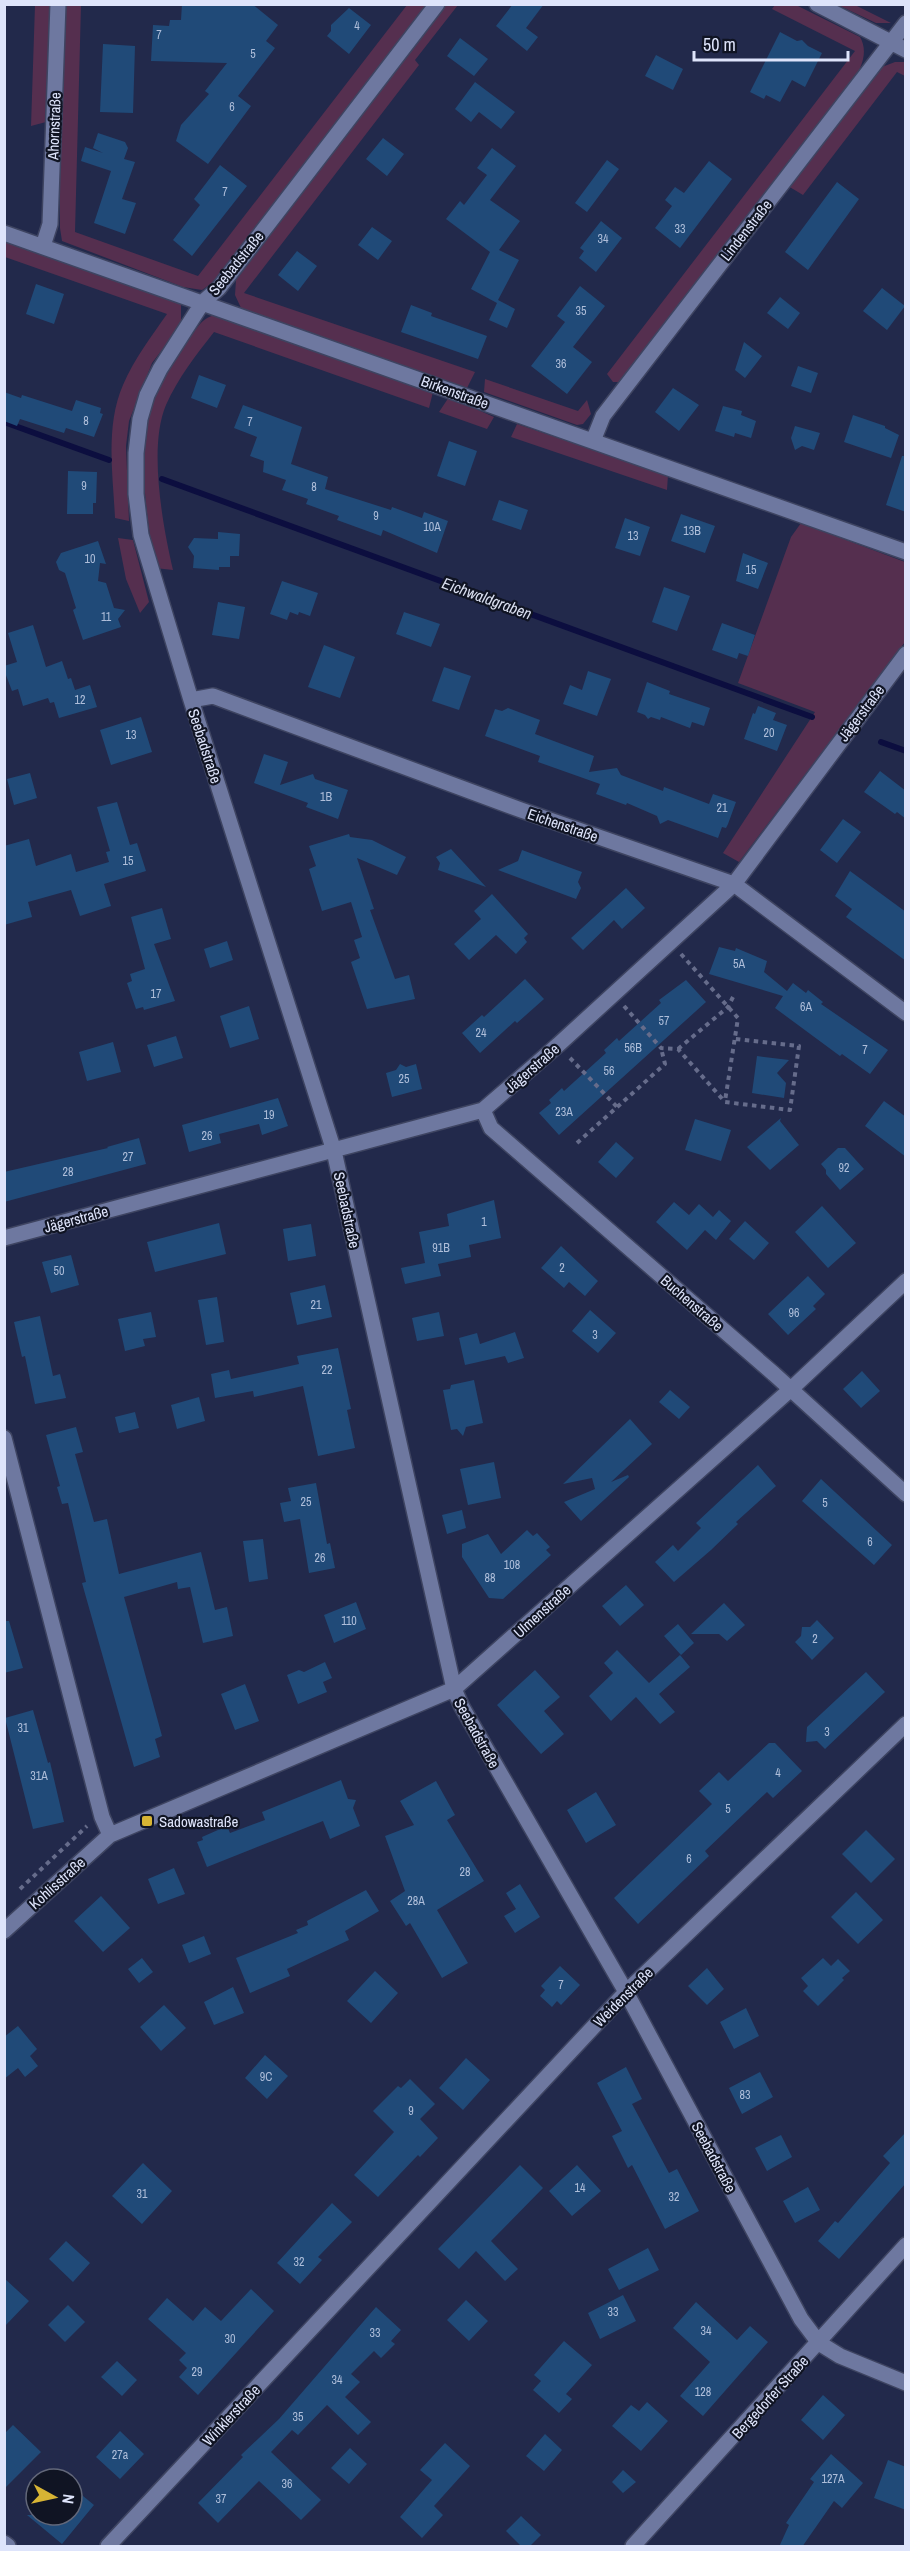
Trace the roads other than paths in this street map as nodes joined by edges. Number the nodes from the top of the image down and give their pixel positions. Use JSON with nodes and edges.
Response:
{"nodes":[{"id":1,"x":58,"y":4,"type":"edge"},
{"id":2,"x":437,"y":4,"type":"edge"},
{"id":3,"x":817,"y":4,"type":"edge"},
{"id":4,"x":906,"y":23,"type":"edge"},
{"id":5,"x":891,"y":42,"type":"junction"},
{"id":6,"x":906,"y":50,"type":"edge"},
{"id":7,"x":4,"y":233,"type":"edge"},
{"id":8,"x":43,"y":246,"type":"junction"},
{"id":9,"x":203,"y":302,"type":"junction"},
{"id":10,"x":593,"y":441,"type":"junction"},
{"id":11,"x":906,"y":552,"type":"edge"},
{"id":12,"x":906,"y":654,"type":"edge"},
{"id":13,"x":191,"y":700,"type":"junction"},
{"id":14,"x":734,"y":884,"type":"junction"},
{"id":15,"x":906,"y":1013,"type":"edge"},
{"id":16,"x":483,"y":1110,"type":"junction"},
{"id":17,"x":334,"y":1151,"type":"junction"},
{"id":18,"x":4,"y":1238,"type":"edge"},
{"id":19,"x":906,"y":1281,"type":"edge"},
{"id":20,"x":791,"y":1389,"type":"junction"},
{"id":21,"x":4,"y":1438,"type":"edge"},
{"id":22,"x":906,"y":1494,"type":"edge"},
{"id":23,"x":454,"y":1689,"type":"junction"},
{"id":24,"x":906,"y":1724,"type":"edge"},
{"id":25,"x":110,"y":1835,"type":"junction"},
{"id":26,"x":4,"y":1931,"type":"edge"},
{"id":27,"x":626,"y":1992,"type":"junction"},
{"id":28,"x":906,"y":2245,"type":"edge"},
{"id":29,"x":355,"y":2284,"type":"joint"},
{"id":30,"x":819,"y":2343,"type":"junction"},
{"id":31,"x":906,"y":2383,"type":"edge"},
{"id":32,"x":4,"y":2543,"type":"edge"},
{"id":33,"x":8,"y":2547,"type":"edge"},
{"id":34,"x":108,"y":2547,"type":"edge"},
{"id":35,"x":633,"y":2547,"type":"edge"}],
"edges":[{"from":1,"to":8,"type":"street","name":"Ahornstraße"},
{"from":2,"to":9,"type":"street","name":"Seebadstraße"},
{"from":3,"to":5,"type":"street"},
{"from":4,"to":5,"type":"street","name":"Lindenstraße"},
{"from":5,"to":6,"type":"street"},
{"from":5,"to":10,"type":"street","name":"Lindenstraße"},
{"from":7,"to":8,"type":"street","name":"Birkenstraße"},
{"from":8,"to":9,"type":"street","name":"Birkenstraße"},
{"from":9,"to":10,"type":"street","name":"Birkenstraße"},
{"from":9,"to":13,"type":"street","name":"Seebadstraße"},
{"from":10,"to":11,"type":"street","name":"Birkenstraße"},
{"from":12,"to":14,"type":"street","name":"Jägerstraße"},
{"from":13,"to":14,"type":"street","name":"Eichenstraße"},
{"from":13,"to":17,"type":"street","name":"Seebadstraße"},
{"from":14,"to":15,"type":"street","name":"Eichenstraße"},
{"from":14,"to":16,"type":"street","name":"Jägerstraße"},
{"from":16,"to":17,"type":"street","name":"Jägerstraße"},
{"from":16,"to":20,"type":"street","name":"Buchenstraße"},
{"from":17,"to":18,"type":"street","name":"Jägerstraße"},
{"from":17,"to":23,"type":"street","name":"Seebadstraße"},
{"from":19,"to":20,"type":"street","name":"Ulmenstraße"},
{"from":20,"to":22,"type":"street","name":"Buchenstraße"},
{"from":20,"to":23,"type":"street","name":"Ulmenstraße"},
{"from":21,"to":25,"type":"street"},
{"from":23,"to":25,"type":"street","name":"Ulmenstraße"},
{"from":23,"to":27,"type":"street","name":"Seebadstraße"},
{"from":24,"to":27,"type":"street","name":"Weidenstraße"},
{"from":25,"to":26,"type":"street","name":"Kohlisstraße"},
{"from":27,"to":29,"type":"street","name":"Weidenstraße"},
{"from":27,"to":30,"type":"street","name":"Seebadstraße"},
{"from":28,"to":30,"type":"street","name":"Bergedorfer Straße"},
{"from":29,"to":34,"type":"street","name":"Winklerstraße"},
{"from":30,"to":31,"type":"street","name":"Seebadstraße"},
{"from":30,"to":35,"type":"street","name":"Bergedorfer Straße"},
{"from":32,"to":33,"type":"street"}]}
